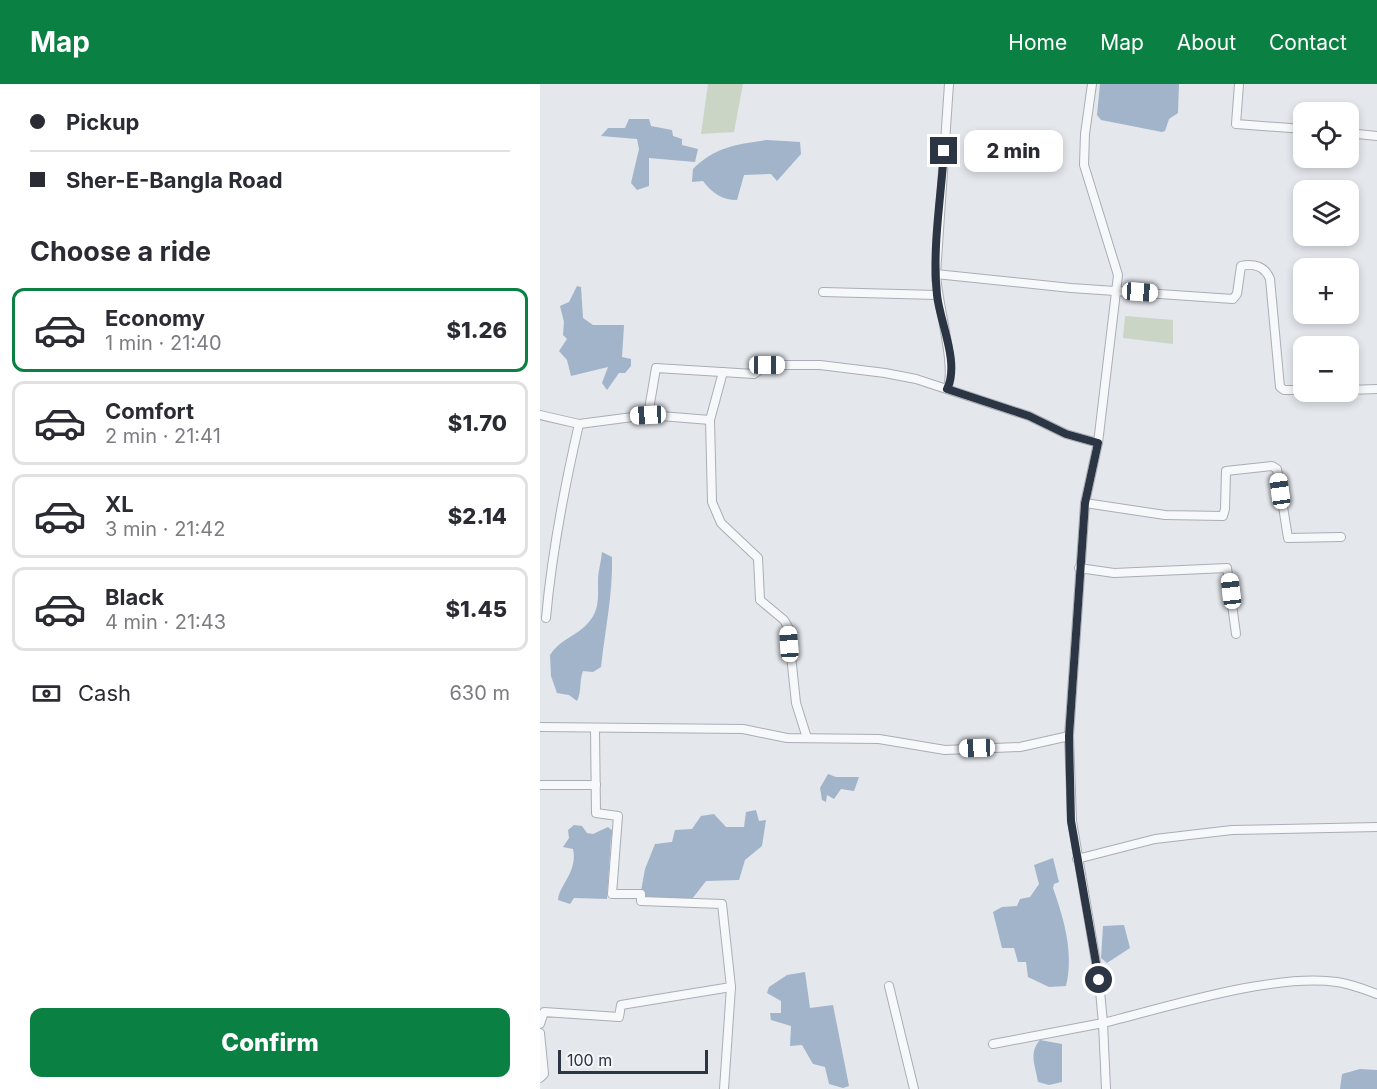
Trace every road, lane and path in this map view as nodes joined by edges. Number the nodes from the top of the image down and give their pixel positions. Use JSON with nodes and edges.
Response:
{"nodes":[{"id":1,"x":949,"y":84,"type":"edge"},
{"id":2,"x":1092,"y":84,"type":"edge"},
{"id":3,"x":1239,"y":84,"type":"edge"},
{"id":4,"x":1293,"y":128,"type":"edge"},
{"id":5,"x":1359,"y":134,"type":"edge"},
{"id":6,"x":1377,"y":136,"type":"edge"},
{"id":7,"x":936,"y":274,"type":"junction"},
{"id":8,"x":1117,"y":291,"type":"junction"},
{"id":9,"x":823,"y":292,"type":"dead end"},
{"id":10,"x":937,"y":295,"type":"junction"},
{"id":11,"x":723,"y":372,"type":"junction"},
{"id":12,"x":947,"y":389,"type":"junction"},
{"id":13,"x":1377,"y":389,"type":"edge"},
{"id":14,"x":1293,"y":390,"type":"edge"},
{"id":15,"x":1359,"y":390,"type":"edge"},
{"id":16,"x":540,"y":415,"type":"edge"},
{"id":17,"x":648,"y":415,"type":"junction"},
{"id":18,"x":710,"y":420,"type":"junction"},
{"id":19,"x":579,"y":424,"type":"junction"},
{"id":20,"x":1098,"y":443,"type":"junction"},
{"id":21,"x":1085,"y":503,"type":"junction"},
{"id":22,"x":1341,"y":537,"type":"dead end"},
{"id":23,"x":1079,"y":568,"type":"junction"},
{"id":24,"x":546,"y":618,"type":"dead end"},
{"id":25,"x":1236,"y":634,"type":"dead end"},
{"id":26,"x":540,"y":727,"type":"edge"},
{"id":27,"x":595,"y":729,"type":"junction"},
{"id":28,"x":1069,"y":736,"type":"junction"},
{"id":29,"x":807,"y":738,"type":"junction"},
{"id":30,"x":540,"y":785,"type":"edge"},
{"id":31,"x":596,"y":785,"type":"junction"},
{"id":32,"x":1377,"y":827,"type":"edge"},
{"id":33,"x":1077,"y":859,"type":"junction"},
{"id":34,"x":889,"y":986,"type":"dead end"},
{"id":35,"x":731,"y":987,"type":"junction"},
{"id":36,"x":1377,"y":994,"type":"edge"},
{"id":37,"x":1103,"y":1023,"type":"junction"},
{"id":38,"x":540,"y":1024,"type":"edge"},
{"id":39,"x":540,"y":1033,"type":"edge"},
{"id":40,"x":993,"y":1044,"type":"dead end"},
{"id":41,"x":540,"y":1078,"type":"edge"},
{"id":42,"x":724,"y":1089,"type":"edge"},
{"id":43,"x":914,"y":1089,"type":"edge"},
{"id":44,"x":1106,"y":1089,"type":"edge"}],
"edges":[{"from":1,"to":7,"type":"street"},
{"from":2,"to":8,"type":"street"},
{"from":3,"to":4,"type":"street"},
{"from":5,"to":6,"type":"street"},
{"from":7,"to":8,"type":"street"},
{"from":7,"to":10,"type":"street"},
{"from":8,"to":14,"type":"street"},
{"from":8,"to":20,"type":"street"},
{"from":9,"to":10,"type":"street"},
{"from":10,"to":12,"type":"street"},
{"from":11,"to":12,"type":"street"},
{"from":11,"to":17,"type":"street"},
{"from":11,"to":18,"type":"street"},
{"from":12,"to":20,"type":"street"},
{"from":13,"to":15,"type":"street"},
{"from":16,"to":19,"type":"street"},
{"from":17,"to":18,"type":"street"},
{"from":17,"to":19,"type":"street"},
{"from":18,"to":29,"type":"street"},
{"from":19,"to":24,"type":"street"},
{"from":20,"to":21,"type":"street"},
{"from":21,"to":22,"type":"street"},
{"from":21,"to":23,"type":"street"},
{"from":23,"to":25,"type":"street"},
{"from":23,"to":28,"type":"street"},
{"from":26,"to":27,"type":"street"},
{"from":27,"to":29,"type":"street"},
{"from":27,"to":31,"type":"street"},
{"from":28,"to":29,"type":"street"},
{"from":28,"to":33,"type":"street"},
{"from":30,"to":31,"type":"street"},
{"from":31,"to":35,"type":"street"},
{"from":32,"to":33,"type":"street"},
{"from":33,"to":37,"type":"street"},
{"from":34,"to":43,"type":"street"},
{"from":35,"to":38,"type":"street"},
{"from":35,"to":42,"type":"street"},
{"from":36,"to":37,"type":"street"},
{"from":37,"to":40,"type":"street"},
{"from":37,"to":44,"type":"street"},
{"from":39,"to":41,"type":"street"}]}
